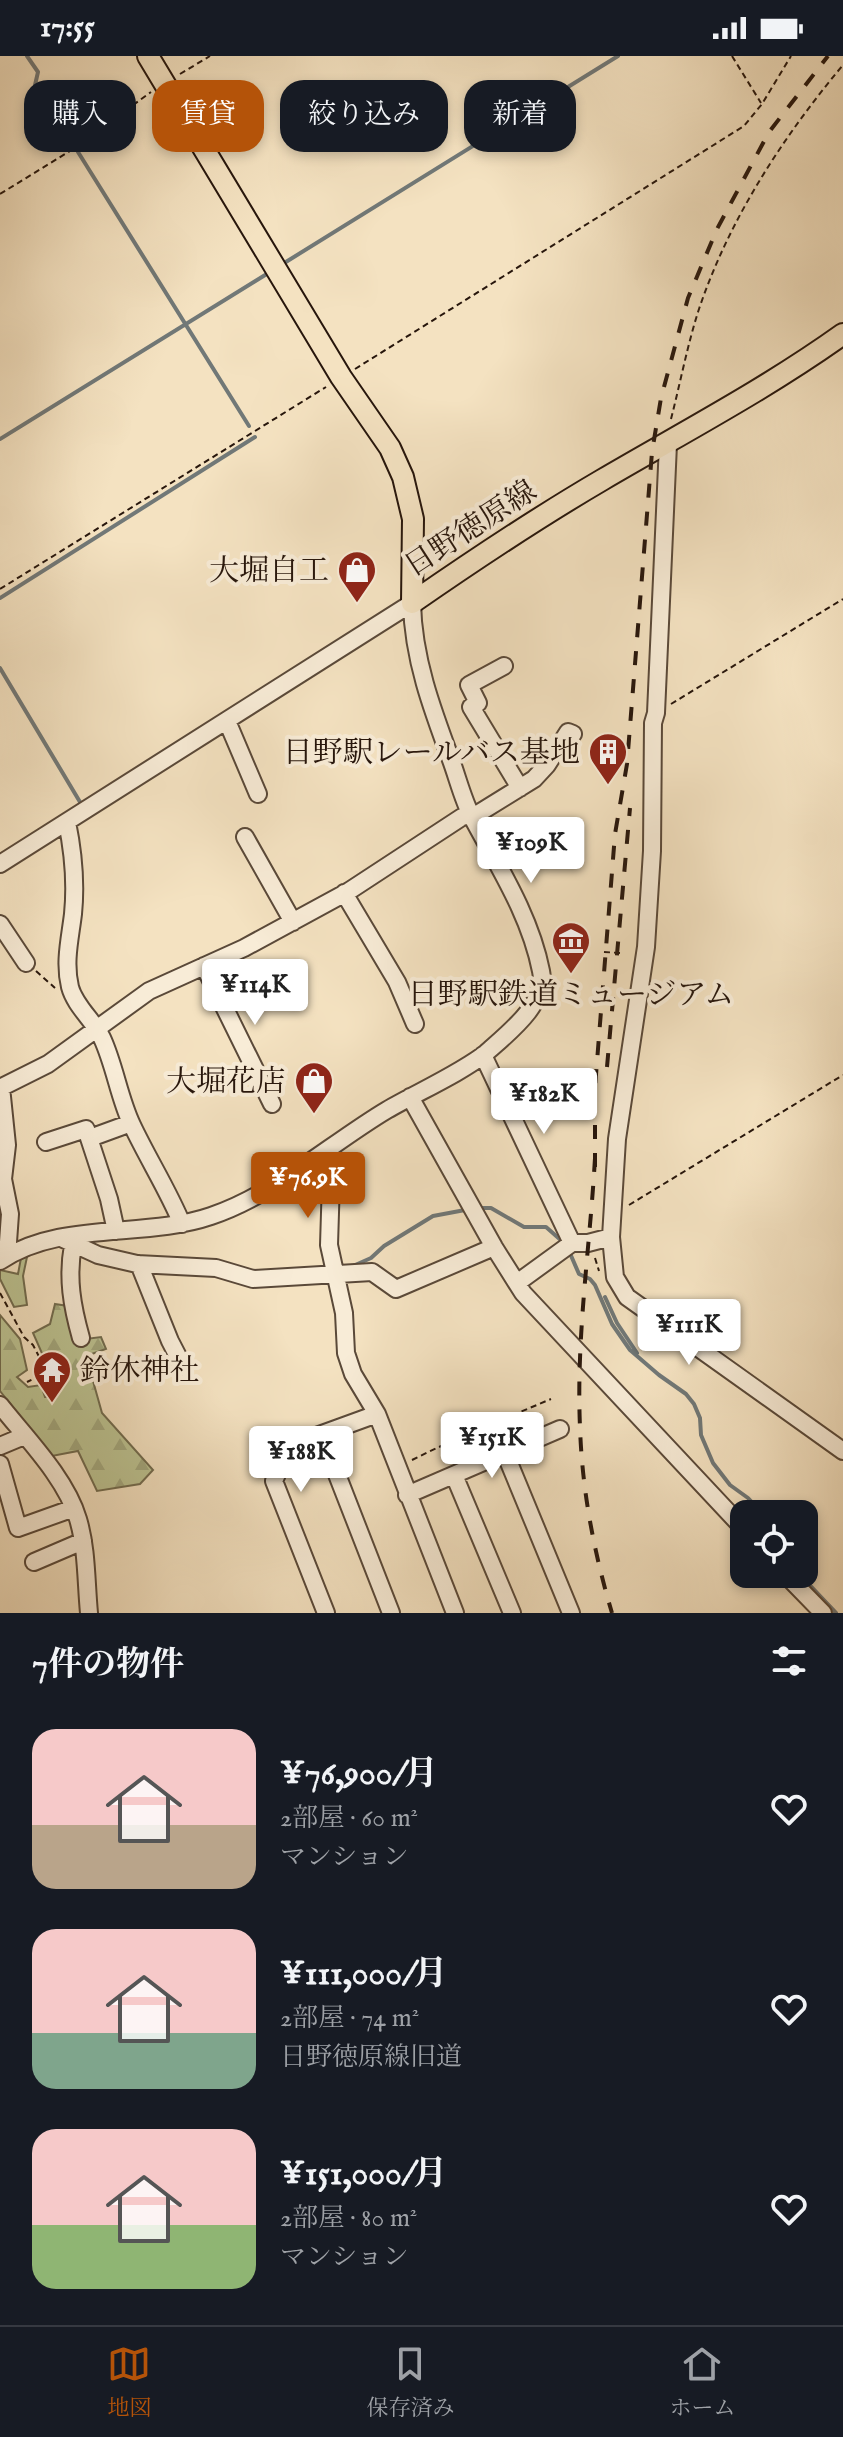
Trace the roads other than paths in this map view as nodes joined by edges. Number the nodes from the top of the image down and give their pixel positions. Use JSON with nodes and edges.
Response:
{"nodes":[{"id":1,"x":148,"y":56,"type":"edge"},
{"id":2,"x":843,"y":334,"type":"edge"},
{"id":3,"x":668,"y":444,"type":"junction"},
{"id":4,"x":412,"y":603,"type":"junction"},
{"id":5,"x":504,"y":666,"type":"dead end"},
{"id":6,"x":227,"y":721,"type":"junction"},
{"id":7,"x":573,"y":734,"type":"dead end"},
{"id":8,"x":520,"y":788,"type":"junction"},
{"id":9,"x":258,"y":794,"type":"dead end"},
{"id":10,"x":470,"y":814,"type":"junction"},
{"id":11,"x":67,"y":822,"type":"junction"},
{"id":12,"x":245,"y":837,"type":"dead end"},
{"id":13,"x":0,"y":864,"type":"edge"},
{"id":14,"x":344,"y":893,"type":"junction"},
{"id":15,"x":293,"y":922,"type":"junction"},
{"id":16,"x":0,"y":924,"type":"edge"},
{"id":17,"x":26,"y":963,"type":"road end"},
{"id":18,"x":204,"y":966,"type":"junction"},
{"id":19,"x":415,"y":1024,"type":"dead end"},
{"id":20,"x":97,"y":1027,"type":"junction"},
{"id":21,"x":483,"y":1055,"type":"junction"},
{"id":22,"x":0,"y":1088,"type":"edge"},
{"id":23,"x":410,"y":1097,"type":"junction"},
{"id":24,"x":272,"y":1104,"type":"dead end"},
{"id":25,"x":131,"y":1123,"type":"junction"},
{"id":26,"x":90,"y":1138,"type":"junction"},
{"id":27,"x":46,"y":1142,"type":"dead end"},
{"id":28,"x":321,"y":1154,"type":"junction"},
{"id":29,"x":182,"y":1224,"type":"junction"},
{"id":30,"x":116,"y":1231,"type":"junction"},
{"id":31,"x":611,"y":1237,"type":"junction"},
{"id":32,"x":67,"y":1242,"type":"junction"},
{"id":33,"x":572,"y":1243,"type":"junction"},
{"id":34,"x":494,"y":1247,"type":"junction"},
{"id":35,"x":4,"y":1258,"type":"edge"},
{"id":36,"x":139,"y":1264,"type":"junction"},
{"id":37,"x":335,"y":1273,"type":"junction"},
{"id":38,"x":517,"y":1283,"type":"junction"},
{"id":39,"x":81,"y":1338,"type":"dead end"},
{"id":40,"x":184,"y":1368,"type":"dead end"},
{"id":41,"x":0,"y":1405,"type":"edge"},
{"id":42,"x":377,"y":1414,"type":"junction"},
{"id":43,"x":560,"y":1429,"type":"dead end"},
{"id":44,"x":24,"y":1436,"type":"junction"},
{"id":45,"x":322,"y":1436,"type":"junction"},
{"id":46,"x":0,"y":1446,"type":"edge"},
{"id":47,"x":843,"y":1451,"type":"edge"},
{"id":48,"x":505,"y":1453,"type":"junction"},
{"id":49,"x":0,"y":1464,"type":"edge"},
{"id":50,"x":454,"y":1475,"type":"junction"},
{"id":51,"x":407,"y":1495,"type":"junction"},
{"id":52,"x":74,"y":1508,"type":"junction"},
{"id":53,"x":730,"y":1514,"type":"edge"},
{"id":54,"x":83,"y":1541,"type":"junction"},
{"id":55,"x":34,"y":1562,"type":"dead end"},
{"id":56,"x":799,"y":1588,"type":"edge"},
{"id":57,"x":89,"y":1613,"type":"edge"},
{"id":58,"x":326,"y":1613,"type":"edge"},
{"id":59,"x":391,"y":1613,"type":"edge"},
{"id":60,"x":455,"y":1613,"type":"edge"},
{"id":61,"x":512,"y":1613,"type":"edge"},
{"id":62,"x":571,"y":1613,"type":"edge"},
{"id":63,"x":823,"y":1613,"type":"edge"}],
"edges":[{"from":1,"to":4,"type":"main road","name":"日野徳原線"},
{"from":2,"to":3,"type":"main road","name":"日野徳原線"},
{"from":3,"to":4,"type":"main road","name":"日野徳原線"},
{"from":3,"to":31,"type":"street"},
{"from":4,"to":6,"type":"street"},
{"from":4,"to":10,"type":"street"},
{"from":5,"to":8,"type":"street"},
{"from":6,"to":9,"type":"street"},
{"from":6,"to":11,"type":"street"},
{"from":7,"to":8,"type":"street"},
{"from":8,"to":10,"type":"street"},
{"from":10,"to":14,"type":"street"},
{"from":10,"to":21,"type":"street"},
{"from":11,"to":13,"type":"street"},
{"from":11,"to":20,"type":"street"},
{"from":12,"to":15,"type":"street"},
{"from":14,"to":15,"type":"street"},
{"from":14,"to":19,"type":"street"},
{"from":15,"to":18,"type":"street"},
{"from":16,"to":17,"type":"street"},
{"from":18,"to":20,"type":"street"},
{"from":18,"to":24,"type":"street"},
{"from":20,"to":22,"type":"street"},
{"from":20,"to":25,"type":"street"},
{"from":21,"to":23,"type":"street"},
{"from":21,"to":33,"type":"street"},
{"from":22,"to":35,"type":"street"},
{"from":23,"to":28,"type":"street"},
{"from":23,"to":34,"type":"street"},
{"from":25,"to":26,"type":"street"},
{"from":25,"to":29,"type":"street"},
{"from":26,"to":27,"type":"street"},
{"from":26,"to":30,"type":"street"},
{"from":28,"to":29,"type":"street"},
{"from":28,"to":37,"type":"street"},
{"from":29,"to":30,"type":"street"},
{"from":30,"to":32,"type":"street"},
{"from":31,"to":33,"type":"street"},
{"from":31,"to":47,"type":"street"},
{"from":32,"to":35,"type":"street"},
{"from":32,"to":36,"type":"street"},
{"from":32,"to":39,"type":"street"},
{"from":33,"to":38,"type":"street"},
{"from":34,"to":37,"type":"street"},
{"from":34,"to":38,"type":"street"},
{"from":36,"to":37,"type":"street"},
{"from":36,"to":40,"type":"street"},
{"from":37,"to":42,"type":"street"},
{"from":38,"to":53,"type":"street"},
{"from":41,"to":44,"type":"street"},
{"from":42,"to":45,"type":"street"},
{"from":42,"to":51,"type":"street"},
{"from":43,"to":48,"type":"street"},
{"from":44,"to":46,"type":"street"},
{"from":44,"to":52,"type":"street"},
{"from":45,"to":58,"type":"street"},
{"from":45,"to":59,"type":"street"},
{"from":48,"to":50,"type":"street"},
{"from":48,"to":62,"type":"street"},
{"from":49,"to":52,"type":"street"},
{"from":50,"to":51,"type":"street"},
{"from":50,"to":61,"type":"street"},
{"from":51,"to":60,"type":"street"},
{"from":52,"to":54,"type":"street"},
{"from":54,"to":55,"type":"street"},
{"from":54,"to":57,"type":"street"},
{"from":56,"to":63,"type":"street"}]}
